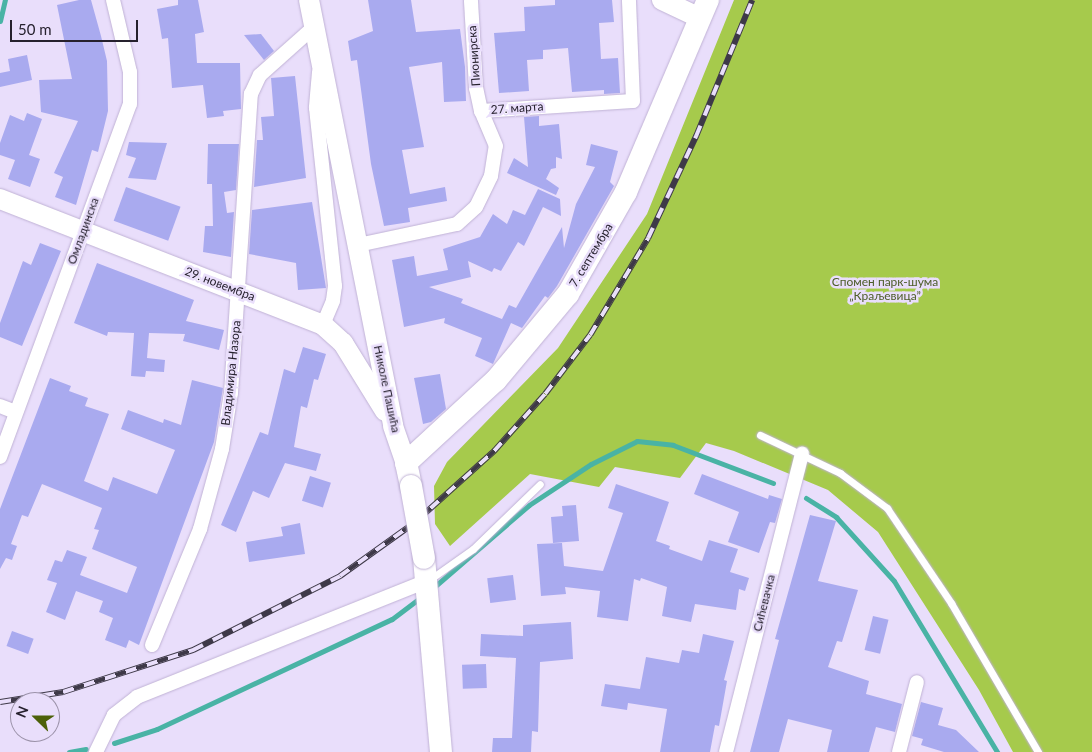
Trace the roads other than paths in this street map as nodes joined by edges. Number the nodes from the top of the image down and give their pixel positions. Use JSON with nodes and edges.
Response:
{"nodes":[{"id":1,"x":114,"y":0,"type":"edge"},
{"id":2,"x":309,"y":0,"type":"edge"},
{"id":3,"x":470,"y":0,"type":"edge"},
{"id":4,"x":629,"y":0,"type":"edge"},
{"id":5,"x":662,"y":0,"type":"edge"},
{"id":6,"x":704,"y":9,"type":"edge"},
{"id":7,"x":315,"y":26,"type":"junction"},
{"id":8,"x":322,"y":58,"type":"junction"},
{"id":9,"x":481,"y":111,"type":"junction"},
{"id":10,"x":0,"y":199,"type":"edge"},
{"id":11,"x":82,"y":231,"type":"junction"},
{"id":12,"x":358,"y":245,"type":"junction"},
{"id":13,"x":238,"y":291,"type":"junction"},
{"id":14,"x":323,"y":325,"type":"junction"},
{"id":15,"x":0,"y":406,"type":"edge"},
{"id":16,"x":16,"y":412,"type":"junction"},
{"id":17,"x":393,"y":426,"type":"junction"},
{"id":18,"x":760,"y":435,"type":"dead end"},
{"id":19,"x":802,"y":454,"type":"junction"},
{"id":20,"x":0,"y":457,"type":"edge"},
{"id":21,"x":406,"y":463,"type":"junction"},
{"id":22,"x":540,"y":484,"type":"dead end"},
{"id":23,"x":427,"y":588,"type":"junction"},
{"id":24,"x":152,"y":645,"type":"dead end"},
{"id":25,"x":917,"y":682,"type":"dead end"},
{"id":26,"x":96,"y":752,"type":"edge"},
{"id":27,"x":441,"y":752,"type":"edge"},
{"id":28,"x":726,"y":752,"type":"edge"},
{"id":29,"x":898,"y":752,"type":"edge"},
{"id":30,"x":1038,"y":752,"type":"edge"}],
"edges":[{"from":1,"to":11,"type":"street","name":"Омладинска"},
{"from":2,"to":7,"type":"street","name":"Николе Пашића"},
{"from":3,"to":9,"type":"street","name":"Пионирска"},
{"from":4,"to":9,"type":"street","name":"27. марта"},
{"from":5,"to":6,"type":"street"},
{"from":6,"to":21,"type":"main road","name":"7. септембра"},
{"from":7,"to":8,"type":"street","name":"Николе Пашића"},
{"from":7,"to":13,"type":"street","name":"Владимира Назора"},
{"from":8,"to":12,"type":"street","name":"Николе Пашића"},
{"from":8,"to":14,"type":"street","name":"Николе Пашића"},
{"from":9,"to":12,"type":"street","name":"27. марта"},
{"from":10,"to":11,"type":"street","name":"29. новембра"},
{"from":11,"to":13,"type":"street","name":"29. новембра"},
{"from":11,"to":16,"type":"street","name":"Омладинска"},
{"from":12,"to":17,"type":"street","name":"Николе Пашића"},
{"from":13,"to":14,"type":"street","name":"29. новембра"},
{"from":13,"to":24,"type":"street","name":"Владимира Назора"},
{"from":14,"to":17,"type":"street","name":"29. новембра"},
{"from":15,"to":16,"type":"street"},
{"from":16,"to":20,"type":"street","name":"Омладинска"},
{"from":17,"to":21,"type":"street","name":"Николе Пашића"},
{"from":18,"to":19,"type":"lane"},
{"from":19,"to":28,"type":"street","name":"Сићевачка"},
{"from":19,"to":30,"type":"lane"},
{"from":21,"to":23,"type":"main road","name":"Николе Пашића","bridge":true},
{"from":22,"to":23,"type":"lane"},
{"from":23,"to":26,"type":"street"},
{"from":23,"to":27,"type":"main road","name":"Николе Пашића"},
{"from":25,"to":29,"type":"street"}]}
